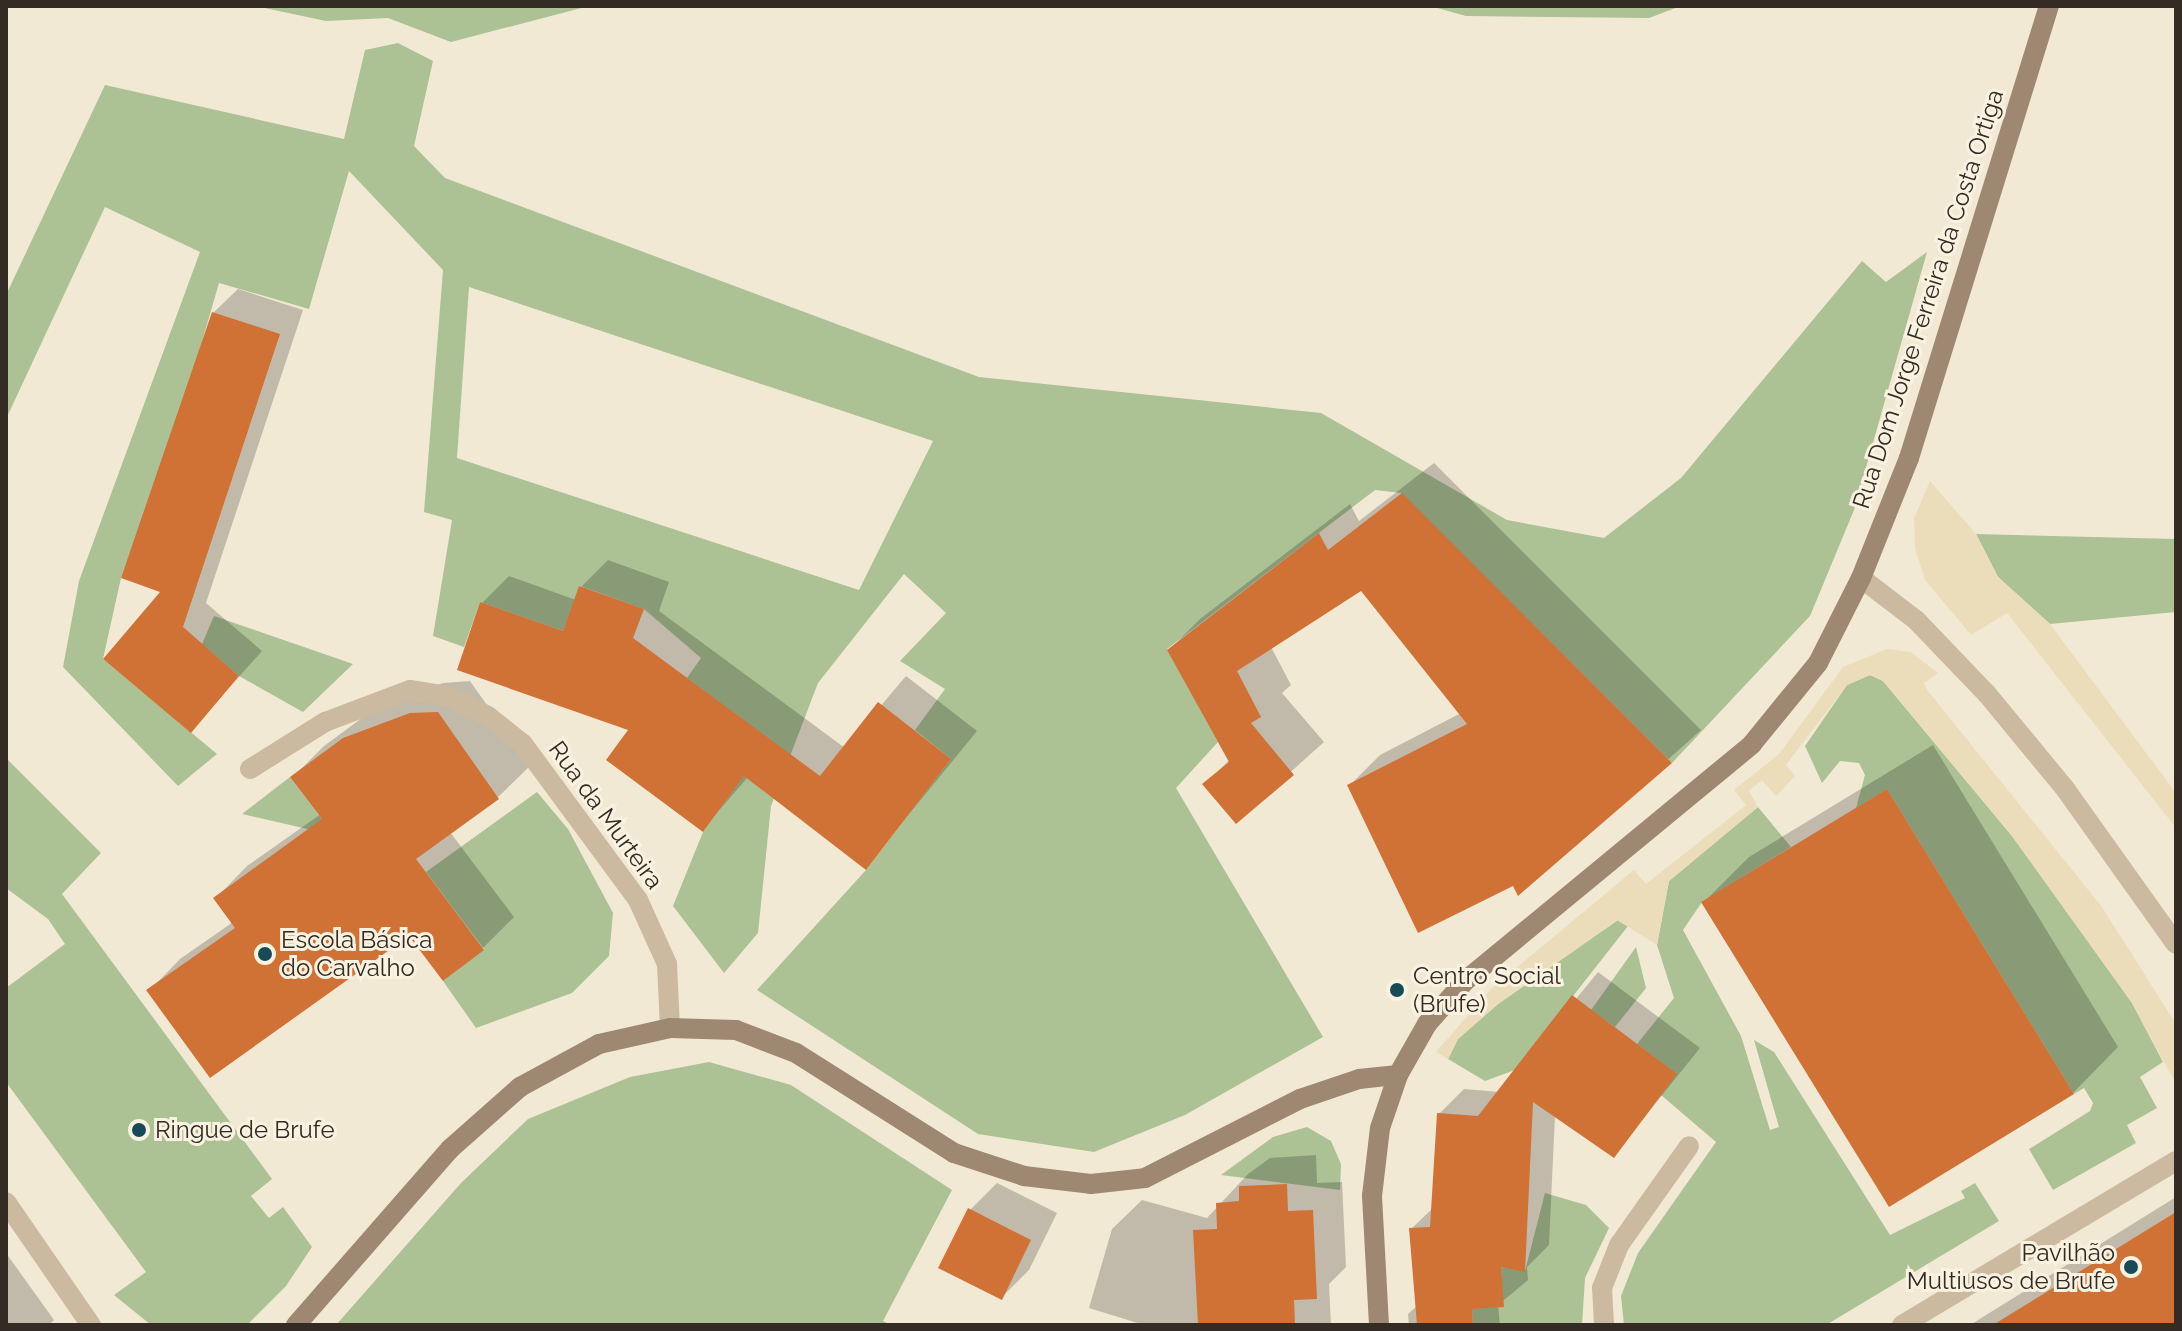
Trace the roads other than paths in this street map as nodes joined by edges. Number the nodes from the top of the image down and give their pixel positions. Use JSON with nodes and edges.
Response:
{"nodes":[{"id":1,"x":2049,"y":6,"type":"edge"},
{"id":2,"x":1861,"y":578,"type":"junction"},
{"id":3,"x":250,"y":769,"type":"dead end"},
{"id":4,"x":2176,"y":944,"type":"edge"},
{"id":5,"x":670,"y":1028,"type":"junction"},
{"id":6,"x":1398,"y":1075,"type":"junction"},
{"id":7,"x":1689,"y":1146,"type":"dead end"},
{"id":8,"x":2176,"y":1161,"type":"edge"},
{"id":9,"x":6,"y":1202,"type":"edge"},
{"id":10,"x":91,"y":1325,"type":"edge"},
{"id":11,"x":296,"y":1325,"type":"edge"},
{"id":12,"x":1379,"y":1325,"type":"edge"},
{"id":13,"x":1604,"y":1325,"type":"edge"},
{"id":14,"x":1902,"y":1325,"type":"edge"}],
"edges":[{"from":1,"to":2,"type":"street","name":"Rua Dom Jorge Ferreira da Costa Ortiga"},
{"from":2,"to":4,"type":"street"},
{"from":2,"to":6,"type":"street","name":"Rua Dom Jorge Ferreira da Costa Ortiga"},
{"from":3,"to":5,"type":"street","name":"Rua da Murteira"},
{"from":5,"to":6,"type":"street"},
{"from":5,"to":11,"type":"street"},
{"from":6,"to":12,"type":"street","name":"Rua Dom Jorge Ferreira da Costa Ortiga"},
{"from":7,"to":13,"type":"street"},
{"from":8,"to":14,"type":"street"},
{"from":9,"to":10,"type":"street"}]}
